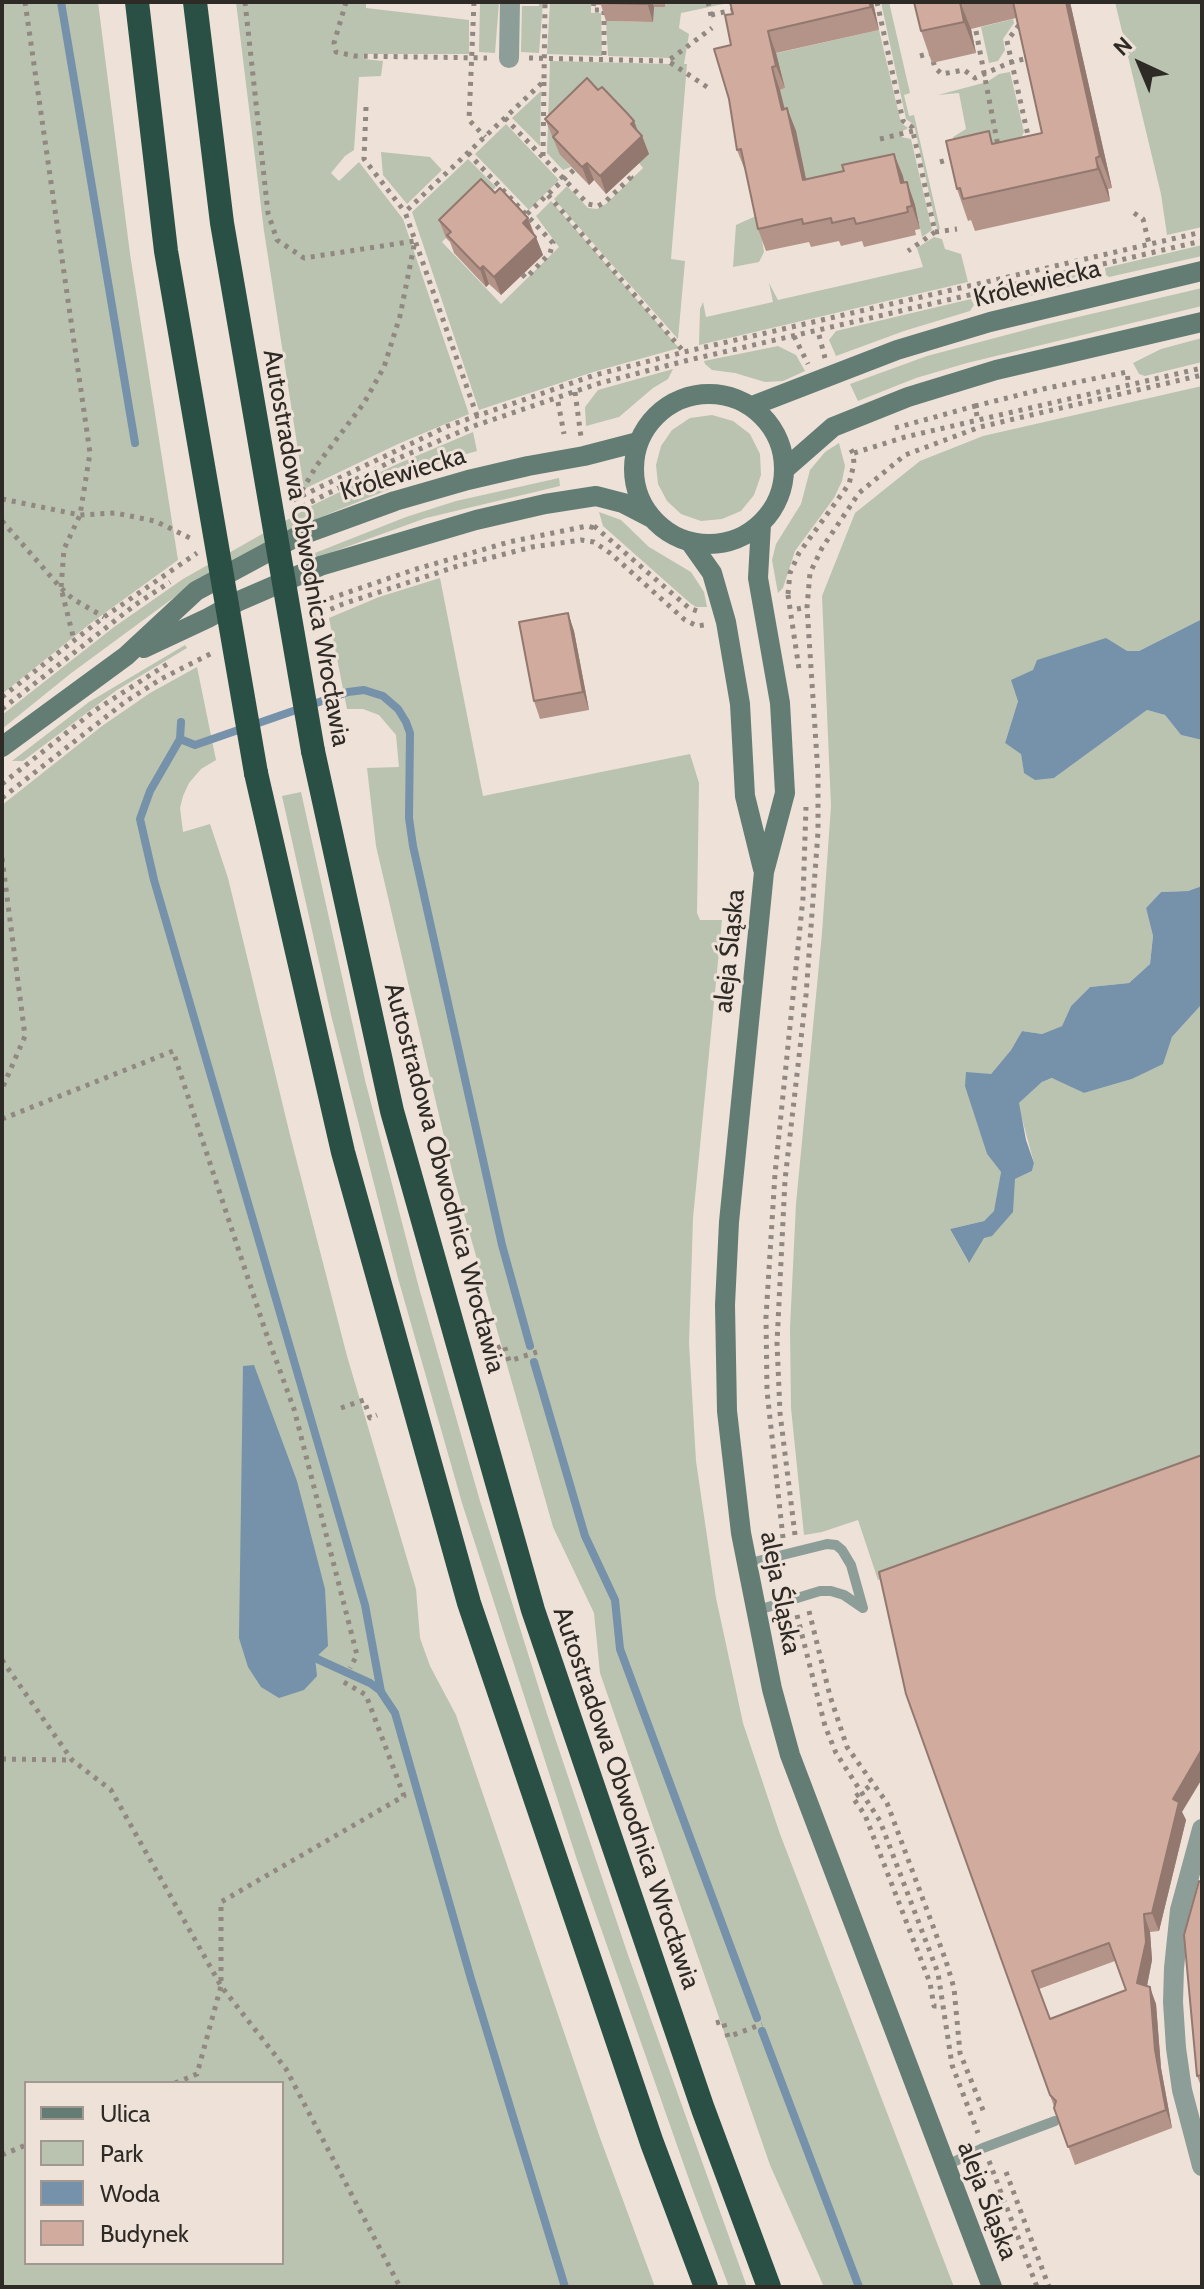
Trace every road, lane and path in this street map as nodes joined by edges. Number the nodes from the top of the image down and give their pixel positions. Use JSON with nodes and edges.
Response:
{"nodes":[{"id":1,"x":25,"y":2,"type":"edge"},
{"id":2,"x":137,"y":2,"type":"edge"},
{"id":3,"x":195,"y":2,"type":"edge"},
{"id":4,"x":245,"y":2,"type":"edge"},
{"id":5,"x":346,"y":2,"type":"edge"},
{"id":6,"x":474,"y":2,"type":"edge"},
{"id":7,"x":510,"y":2,"type":"edge"},
{"id":8,"x":545,"y":2,"type":"edge"},
{"id":9,"x":594,"y":2,"type":"edge"},
{"id":10,"x":708,"y":2,"type":"edge"},
{"id":11,"x":877,"y":2,"type":"edge"},
{"id":12,"x":750,"y":6,"type":"edge"},
{"id":13,"x":1019,"y":25,"type":"edge"},
{"id":14,"x":712,"y":28,"type":"dead end"},
{"id":15,"x":976,"y":31,"type":"dead end"},
{"id":16,"x":920,"y":56,"type":"edge"},
{"id":17,"x":473,"y":58,"type":"junction"},
{"id":18,"x":509,"y":58,"type":"junction"},
{"id":19,"x":1029,"y":58,"type":"edge"},
{"id":20,"x":544,"y":59,"type":"junction"},
{"id":21,"x":604,"y":60,"type":"junction"},
{"id":22,"x":668,"y":61,"type":"junction"},
{"id":23,"x":1011,"y":62,"type":"junction"},
{"id":24,"x":983,"y":74,"type":"junction"},
{"id":25,"x":544,"y":81,"type":"junction"},
{"id":26,"x":707,"y":87,"type":"dead end"},
{"id":27,"x":366,"y":107,"type":"dead end"},
{"id":28,"x":504,"y":118,"type":"junction"},
{"id":29,"x":913,"y":131,"type":"junction"},
{"id":30,"x":485,"y":137,"type":"junction"},
{"id":31,"x":880,"y":139,"type":"dead end"},
{"id":32,"x":1029,"y":140,"type":"junction"},
{"id":33,"x":1014,"y":143,"type":"edge"},
{"id":34,"x":984,"y":151,"type":"edge"},
{"id":35,"x":1031,"y":151,"type":"edge"},
{"id":36,"x":468,"y":153,"type":"junction"},
{"id":37,"x":969,"y":155,"type":"edge"},
{"id":38,"x":543,"y":157,"type":"junction"},
{"id":39,"x":940,"y":162,"type":"dead end"},
{"id":40,"x":579,"y":165,"type":"edge"},
{"id":41,"x":624,"y":170,"type":"edge"},
{"id":42,"x":564,"y":179,"type":"junction"},
{"id":43,"x":548,"y":195,"type":"junction"},
{"id":44,"x":405,"y":212,"type":"junction"},
{"id":45,"x":1134,"y":213,"type":"dead end"},
{"id":46,"x":527,"y":214,"type":"junction"},
{"id":47,"x":521,"y":220,"type":"edge"},
{"id":48,"x":957,"y":229,"type":"dead end"},
{"id":49,"x":935,"y":232,"type":"junction"},
{"id":50,"x":1202,"y":232,"type":"edge"},
{"id":51,"x":415,"y":241,"type":"junction"},
{"id":52,"x":1202,"y":241,"type":"edge"},
{"id":53,"x":1149,"y":244,"type":"junction"},
{"id":54,"x":908,"y":251,"type":"dead end"},
{"id":55,"x":519,"y":271,"type":"edge"},
{"id":56,"x":1202,"y":271,"type":"edge"},
{"id":57,"x":971,"y":294,"type":"dead end"},
{"id":58,"x":1202,"y":322,"type":"edge"},
{"id":59,"x":819,"y":335,"type":"dead end"},
{"id":60,"x":684,"y":352,"type":"junction"},
{"id":61,"x":827,"y":363,"type":"dead end"},
{"id":62,"x":1202,"y":368,"type":"edge"},
{"id":63,"x":1202,"y":375,"type":"edge"},
{"id":64,"x":1128,"y":380,"type":"dead end"},
{"id":65,"x":558,"y":402,"type":"dead end"},
{"id":66,"x":752,"y":406,"type":"junction"},
{"id":67,"x":975,"y":406,"type":"junction"},
{"id":68,"x":477,"y":416,"type":"junction"},
{"id":69,"x":977,"y":416,"type":"dead end"},
{"id":70,"x":889,"y":430,"type":"dead end"},
{"id":71,"x":564,"y":434,"type":"dead end"},
{"id":72,"x":638,"y":442,"type":"junction"},
{"id":73,"x":853,"y":453,"type":"dead end"},
{"id":74,"x":875,"y":466,"type":"dead end"},
{"id":75,"x":785,"y":469,"type":"junction"},
{"id":76,"x":878,"y":476,"type":"junction"},
{"id":77,"x":297,"y":498,"type":"junction"},
{"id":78,"x":2,"y":499,"type":"edge"},
{"id":79,"x":285,"y":504,"type":"dead end"},
{"id":80,"x":80,"y":515,"type":"junction"},
{"id":81,"x":652,"y":518,"type":"junction"},
{"id":82,"x":2,"y":521,"type":"edge"},
{"id":83,"x":761,"y":524,"type":"junction"},
{"id":84,"x":595,"y":528,"type":"dead end"},
{"id":85,"x":579,"y":534,"type":"dead end"},
{"id":86,"x":690,"y":542,"type":"junction"},
{"id":87,"x":61,"y":588,"type":"junction"},
{"id":88,"x":788,"y":595,"type":"dead end"},
{"id":89,"x":305,"y":607,"type":"dead end"},
{"id":90,"x":807,"y":607,"type":"junction"},
{"id":91,"x":797,"y":609,"type":"dead end"},
{"id":92,"x":104,"y":617,"type":"junction"},
{"id":93,"x":713,"y":624,"type":"dead end"},
{"id":94,"x":74,"y":640,"type":"junction"},
{"id":95,"x":126,"y":656,"type":"junction"},
{"id":96,"x":178,"y":659,"type":"dead end"},
{"id":97,"x":800,"y":681,"type":"dead end"},
{"id":98,"x":2,"y":697,"type":"edge"},
{"id":99,"x":2,"y":747,"type":"edge"},
{"id":100,"x":5,"y":785,"type":"edge"},
{"id":101,"x":2,"y":798,"type":"edge"},
{"id":102,"x":807,"y":803,"type":"dead end"},
{"id":103,"x":2,"y":858,"type":"edge"},
{"id":104,"x":764,"y":872,"type":"junction"},
{"id":105,"x":2,"y":1089,"type":"edge"},
{"id":106,"x":2,"y":1119,"type":"edge"},
{"id":107,"x":497,"y":1348,"type":"dead end"},
{"id":108,"x":537,"y":1352,"type":"dead end"},
{"id":109,"x":341,"y":1408,"type":"dead end"},
{"id":110,"x":377,"y":1415,"type":"dead end"},
{"id":111,"x":782,"y":1528,"type":"dead end"},
{"id":112,"x":795,"y":1535,"type":"dead end"},
{"id":113,"x":746,"y":1564,"type":"junction"},
{"id":114,"x":809,"y":1608,"type":"dead end"},
{"id":115,"x":755,"y":1611,"type":"junction"},
{"id":116,"x":798,"y":1620,"type":"dead end"},
{"id":117,"x":2,"y":1660,"type":"edge"},
{"id":118,"x":350,"y":1668,"type":"dead end"},
{"id":119,"x":344,"y":1678,"type":"dead end"},
{"id":120,"x":2,"y":1759,"type":"edge"},
{"id":121,"x":72,"y":1760,"type":"junction"},
{"id":122,"x":873,"y":1783,"type":"junction"},
{"id":123,"x":866,"y":1789,"type":"dead end"},
{"id":124,"x":859,"y":1794,"type":"dead end"},
{"id":125,"x":1202,"y":1829,"type":"edge"},
{"id":126,"x":221,"y":1986,"type":"junction"},
{"id":127,"x":956,"y":2003,"type":"junction"},
{"id":128,"x":948,"y":2004,"type":"dead end"},
{"id":129,"x":939,"y":2006,"type":"dead end"},
{"id":130,"x":716,"y":2023,"type":"dead end"},
{"id":131,"x":762,"y":2024,"type":"dead end"},
{"id":132,"x":180,"y":2081,"type":"edge"},
{"id":133,"x":985,"y":2115,"type":"dead end"},
{"id":134,"x":1055,"y":2121,"type":"edge"},
{"id":135,"x":24,"y":2146,"type":"edge"},
{"id":136,"x":983,"y":2148,"type":"junction"},
{"id":137,"x":2,"y":2155,"type":"edge"},
{"id":138,"x":945,"y":2166,"type":"junction"},
{"id":139,"x":1202,"y":2166,"type":"edge"},
{"id":140,"x":1006,"y":2172,"type":"dead end"},
{"id":141,"x":400,"y":2287,"type":"edge"},
{"id":142,"x":706,"y":2287,"type":"edge"},
{"id":143,"x":769,"y":2287,"type":"edge"},
{"id":144,"x":992,"y":2287,"type":"edge"},
{"id":145,"x":1037,"y":2287,"type":"edge"},
{"id":146,"x":1049,"y":2287,"type":"edge"}],
"edges":[{"from":1,"to":80,"type":"path"},
{"from":2,"to":142,"type":"highway","bridge":true},
{"from":3,"to":143,"type":"highway","name":"Autostradowa Obwodnica Wrocławia","bridge":true},
{"from":4,"to":51,"type":"path"},
{"from":5,"to":17,"type":"path"},
{"from":6,"to":17,"type":"path"},
{"from":7,"to":18,"type":"street"},
{"from":8,"to":20,"type":"path"},
{"from":9,"to":21,"type":"path"},
{"from":10,"to":12,"type":"path"},
{"from":11,"to":29,"type":"path"},
{"from":13,"to":23,"type":"path"},
{"from":14,"to":22,"type":"path"},
{"from":15,"to":24,"type":"path"},
{"from":16,"to":24,"type":"path"},
{"from":17,"to":18,"type":"path"},
{"from":17,"to":30,"type":"path"},
{"from":18,"to":20,"type":"path"},
{"from":19,"to":23,"type":"path"},
{"from":20,"to":21,"type":"path"},
{"from":20,"to":25,"type":"path"},
{"from":21,"to":22,"type":"path"},
{"from":22,"to":26,"type":"path"},
{"from":23,"to":24,"type":"path"},
{"from":23,"to":32,"type":"path"},
{"from":24,"to":34,"type":"path"},
{"from":25,"to":28,"type":"path"},
{"from":25,"to":38,"type":"path"},
{"from":27,"to":44,"type":"path"},
{"from":28,"to":30,"type":"path"},
{"from":28,"to":38,"type":"path"},
{"from":29,"to":31,"type":"path"},
{"from":29,"to":49,"type":"path"},
{"from":30,"to":36,"type":"path"},
{"from":32,"to":33,"type":"path"},
{"from":32,"to":35,"type":"path"},
{"from":36,"to":44,"type":"path"},
{"from":36,"to":46,"type":"path"},
{"from":37,"to":39,"type":"path"},
{"from":38,"to":42,"type":"path"},
{"from":40,"to":42,"type":"path"},
{"from":41,"to":42,"type":"path"},
{"from":42,"to":43,"type":"path"},
{"from":43,"to":46,"type":"path"},
{"from":43,"to":60,"type":"path"},
{"from":44,"to":51,"type":"path"},
{"from":45,"to":53,"type":"path"},
{"from":46,"to":47,"type":"path"},
{"from":46,"to":55,"type":"path"},
{"from":48,"to":49,"type":"path"},
{"from":49,"to":54,"type":"path"},
{"from":50,"to":53,"type":"path"},
{"from":51,"to":68,"type":"path"},
{"from":51,"to":77,"type":"path"},
{"from":52,"to":57,"type":"path"},
{"from":53,"to":60,"type":"path"},
{"from":56,"to":66,"type":"street","name":"Królewiecka"},
{"from":58,"to":75,"type":"street"},
{"from":59,"to":61,"type":"path"},
{"from":60,"to":68,"type":"path"},
{"from":62,"to":73,"type":"path"},
{"from":63,"to":76,"type":"path"},
{"from":64,"to":67,"type":"path"},
{"from":65,"to":71,"type":"path"},
{"from":66,"to":72,"type":"street"},
{"from":66,"to":75,"type":"street"},
{"from":67,"to":69,"type":"path"},
{"from":67,"to":70,"type":"path"},
{"from":68,"to":77,"type":"path"},
{"from":72,"to":81,"type":"street"},
{"from":72,"to":95,"type":"street","name":"Królewiecka"},
{"from":74,"to":76,"type":"path"},
{"from":75,"to":83,"type":"street"},
{"from":76,"to":90,"type":"path"},
{"from":77,"to":79,"type":"path"},
{"from":78,"to":80,"type":"path"},
{"from":80,"to":87,"type":"path"},
{"from":80,"to":92,"type":"path"},
{"from":81,"to":86,"type":"street"},
{"from":81,"to":95,"type":"street","name":"Królewiecka"},
{"from":82,"to":87,"type":"path"},
{"from":83,"to":86,"type":"street"},
{"from":83,"to":104,"type":"street","name":"aleja Śląska"},
{"from":84,"to":89,"type":"path"},
{"from":85,"to":93,"type":"path"},
{"from":86,"to":104,"type":"street","name":"aleja Śląska"},
{"from":87,"to":92,"type":"path"},
{"from":87,"to":94,"type":"path"},
{"from":88,"to":97,"type":"path"},
{"from":90,"to":91,"type":"path"},
{"from":90,"to":112,"type":"path"},
{"from":92,"to":94,"type":"path"},
{"from":94,"to":98,"type":"path"},
{"from":95,"to":99,"type":"street","name":"Królewiecka"},
{"from":96,"to":100,"type":"path"},
{"from":100,"to":101,"type":"path"},
{"from":102,"to":111,"type":"path"},
{"from":103,"to":105,"type":"path"},
{"from":104,"to":113,"type":"street","name":"aleja Śląska"},
{"from":106,"to":118,"type":"path"},
{"from":107,"to":108,"type":"path"},
{"from":109,"to":110,"type":"path"},
{"from":113,"to":115,"type":"street","name":"aleja Śląska"},
{"from":113,"to":115,"type":"lane"},
{"from":114,"to":122,"type":"path"},
{"from":115,"to":138,"type":"street","name":"aleja Śląska"},
{"from":116,"to":136,"type":"path"},
{"from":117,"to":121,"type":"path"},
{"from":119,"to":126,"type":"path"},
{"from":120,"to":121,"type":"path"},
{"from":121,"to":126,"type":"path"},
{"from":122,"to":123,"type":"path"},
{"from":122,"to":127,"type":"path"},
{"from":124,"to":129,"type":"path"},
{"from":125,"to":139,"type":"street"},
{"from":126,"to":132,"type":"path"},
{"from":126,"to":141,"type":"path"},
{"from":127,"to":128,"type":"path"},
{"from":127,"to":133,"type":"path"},
{"from":130,"to":131,"type":"path"},
{"from":134,"to":136,"type":"lane"},
{"from":135,"to":137,"type":"path"},
{"from":136,"to":138,"type":"lane"},
{"from":136,"to":145,"type":"path"},
{"from":138,"to":144,"type":"street","name":"aleja Śląska"},
{"from":140,"to":146,"type":"path"}]}
